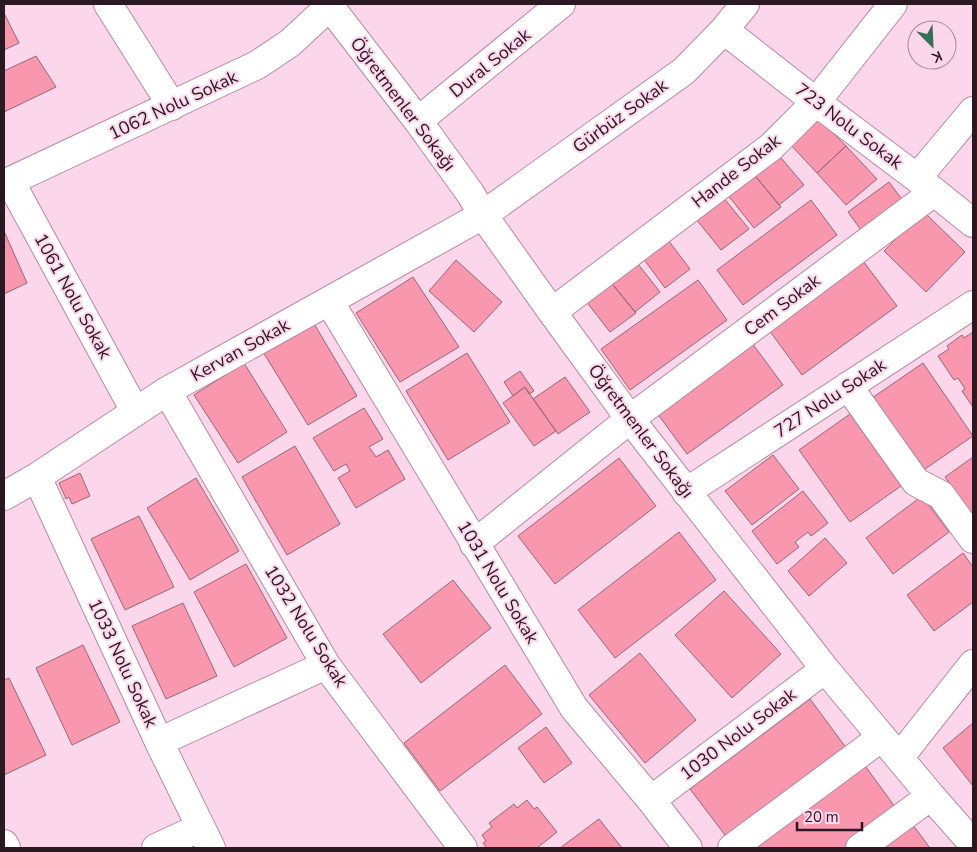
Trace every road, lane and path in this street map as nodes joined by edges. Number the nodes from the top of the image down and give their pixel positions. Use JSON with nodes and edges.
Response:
{"nodes":[{"id":1,"x":108,"y":4,"type":"edge"},
{"id":2,"x":330,"y":4,"type":"edge"},
{"id":3,"x":561,"y":4,"type":"edge"},
{"id":4,"x":745,"y":4,"type":"edge"},
{"id":5,"x":893,"y":4,"type":"edge"},
{"id":6,"x":724,"y":30,"type":"junction"},
{"id":7,"x":816,"y":102,"type":"junction"},
{"id":8,"x":172,"y":106,"type":"junction"},
{"id":9,"x":973,"y":111,"type":"edge"},
{"id":10,"x":418,"y":121,"type":"junction"},
{"id":11,"x":7,"y":183,"type":"edge"},
{"id":12,"x":926,"y":185,"type":"junction"},
{"id":13,"x":484,"y":215,"type":"junction"},
{"id":14,"x":973,"y":223,"type":"edge"},
{"id":15,"x":329,"y":301,"type":"junction"},
{"id":16,"x":973,"y":305,"type":"edge"},
{"id":17,"x":552,"y":312,"type":"junction"},
{"id":18,"x":848,"y":386,"type":"junction"},
{"id":19,"x":167,"y":391,"type":"junction"},
{"id":20,"x":136,"y":411,"type":"junction"},
{"id":21,"x":630,"y":419,"type":"junction"},
{"id":22,"x":37,"y":476,"type":"junction"},
{"id":23,"x":686,"y":492,"type":"junction"},
{"id":24,"x":4,"y":496,"type":"edge"},
{"id":25,"x":973,"y":540,"type":"edge"},
{"id":26,"x":474,"y":544,"type":"junction"},
{"id":27,"x":973,"y":664,"type":"edge"},
{"id":28,"x":326,"y":665,"type":"junction"},
{"id":29,"x":825,"y":668,"type":"junction"},
{"id":30,"x":882,"y":737,"type":"junction"},
{"id":31,"x":159,"y":742,"type":"junction"},
{"id":32,"x":899,"y":758,"type":"junction"},
{"id":33,"x":931,"y":796,"type":"junction"},
{"id":34,"x":651,"y":800,"type":"junction"},
{"id":35,"x":206,"y":838,"type":"edge"},
{"id":36,"x":4,"y":844,"type":"edge"},
{"id":37,"x":677,"y":844,"type":"edge"},
{"id":38,"x":973,"y":844,"type":"edge"},
{"id":39,"x":6,"y":848,"type":"edge"},
{"id":40,"x":156,"y":848,"type":"edge"},
{"id":41,"x":463,"y":848,"type":"edge"},
{"id":42,"x":732,"y":848,"type":"edge"},
{"id":43,"x":860,"y":848,"type":"edge"}],
"edges":[{"from":1,"to":8,"type":"street"},
{"from":2,"to":8,"type":"street","name":"1062 Nolu Sokak"},
{"from":2,"to":10,"type":"street","name":"Öğretmenler Sokağı"},
{"from":3,"to":10,"type":"street","name":"Dural Sokak"},
{"from":4,"to":6,"type":"street","name":"Gürbüz Sokak"},
{"from":5,"to":7,"type":"street","name":"Hande Sokak"},
{"from":6,"to":7,"type":"street","name":"723 Nolu Sokak"},
{"from":6,"to":13,"type":"street","name":"Gürbüz Sokak"},
{"from":7,"to":12,"type":"street","name":"723 Nolu Sokak"},
{"from":7,"to":17,"type":"street","name":"Hande Sokak"},
{"from":8,"to":11,"type":"street","name":"1062 Nolu Sokak"},
{"from":9,"to":12,"type":"street","name":"Cem Sokak"},
{"from":10,"to":13,"type":"street","name":"Öğretmenler Sokağı"},
{"from":11,"to":20,"type":"street","name":"1061 Nolu Sokak"},
{"from":12,"to":14,"type":"street","name":"723 Nolu Sokak"},
{"from":12,"to":21,"type":"street","name":"Cem Sokak"},
{"from":13,"to":15,"type":"street","name":"Kervan Sokak"},
{"from":13,"to":17,"type":"street","name":"Öğretmenler Sokağı"},
{"from":15,"to":19,"type":"street","name":"Kervan Sokak"},
{"from":15,"to":26,"type":"street","name":"1031 Nolu Sokak"},
{"from":16,"to":18,"type":"street","name":"727 Nolu Sokak"},
{"from":17,"to":21,"type":"street","name":"Öğretmenler Sokağı"},
{"from":18,"to":23,"type":"street","name":"727 Nolu Sokak"},
{"from":18,"to":25,"type":"street"},
{"from":19,"to":20,"type":"street","name":"Kervan Sokak"},
{"from":19,"to":28,"type":"street","name":"1032 Nolu Sokak"},
{"from":20,"to":22,"type":"street","name":"Kervan Sokak"},
{"from":21,"to":23,"type":"street","name":"Öğretmenler Sokağı"},
{"from":21,"to":26,"type":"street","name":"Cem Sokak"},
{"from":22,"to":24,"type":"street","name":"Kervan Sokak"},
{"from":22,"to":31,"type":"street","name":"1033 Nolu Sokak"},
{"from":23,"to":29,"type":"street","name":"Öğretmenler Sokağı"},
{"from":26,"to":34,"type":"street","name":"1031 Nolu Sokak"},
{"from":27,"to":32,"type":"street"},
{"from":28,"to":31,"type":"street"},
{"from":28,"to":41,"type":"street","name":"1032 Nolu Sokak"},
{"from":29,"to":30,"type":"street","name":"Öğretmenler Sokağı"},
{"from":29,"to":34,"type":"street","name":"1030 Nolu Sokak"},
{"from":30,"to":32,"type":"street","name":"Öğretmenler Sokağı"},
{"from":30,"to":42,"type":"street"},
{"from":31,"to":35,"type":"street","name":"1033 Nolu Sokak"},
{"from":32,"to":33,"type":"street","name":"Öğretmenler Sokağı"},
{"from":33,"to":38,"type":"street","name":"Öğretmenler Sokağı"},
{"from":33,"to":43,"type":"street"},
{"from":34,"to":37,"type":"street","name":"1031 Nolu Sokak"},
{"from":35,"to":40,"type":"street"},
{"from":36,"to":39,"type":"street"}]}
